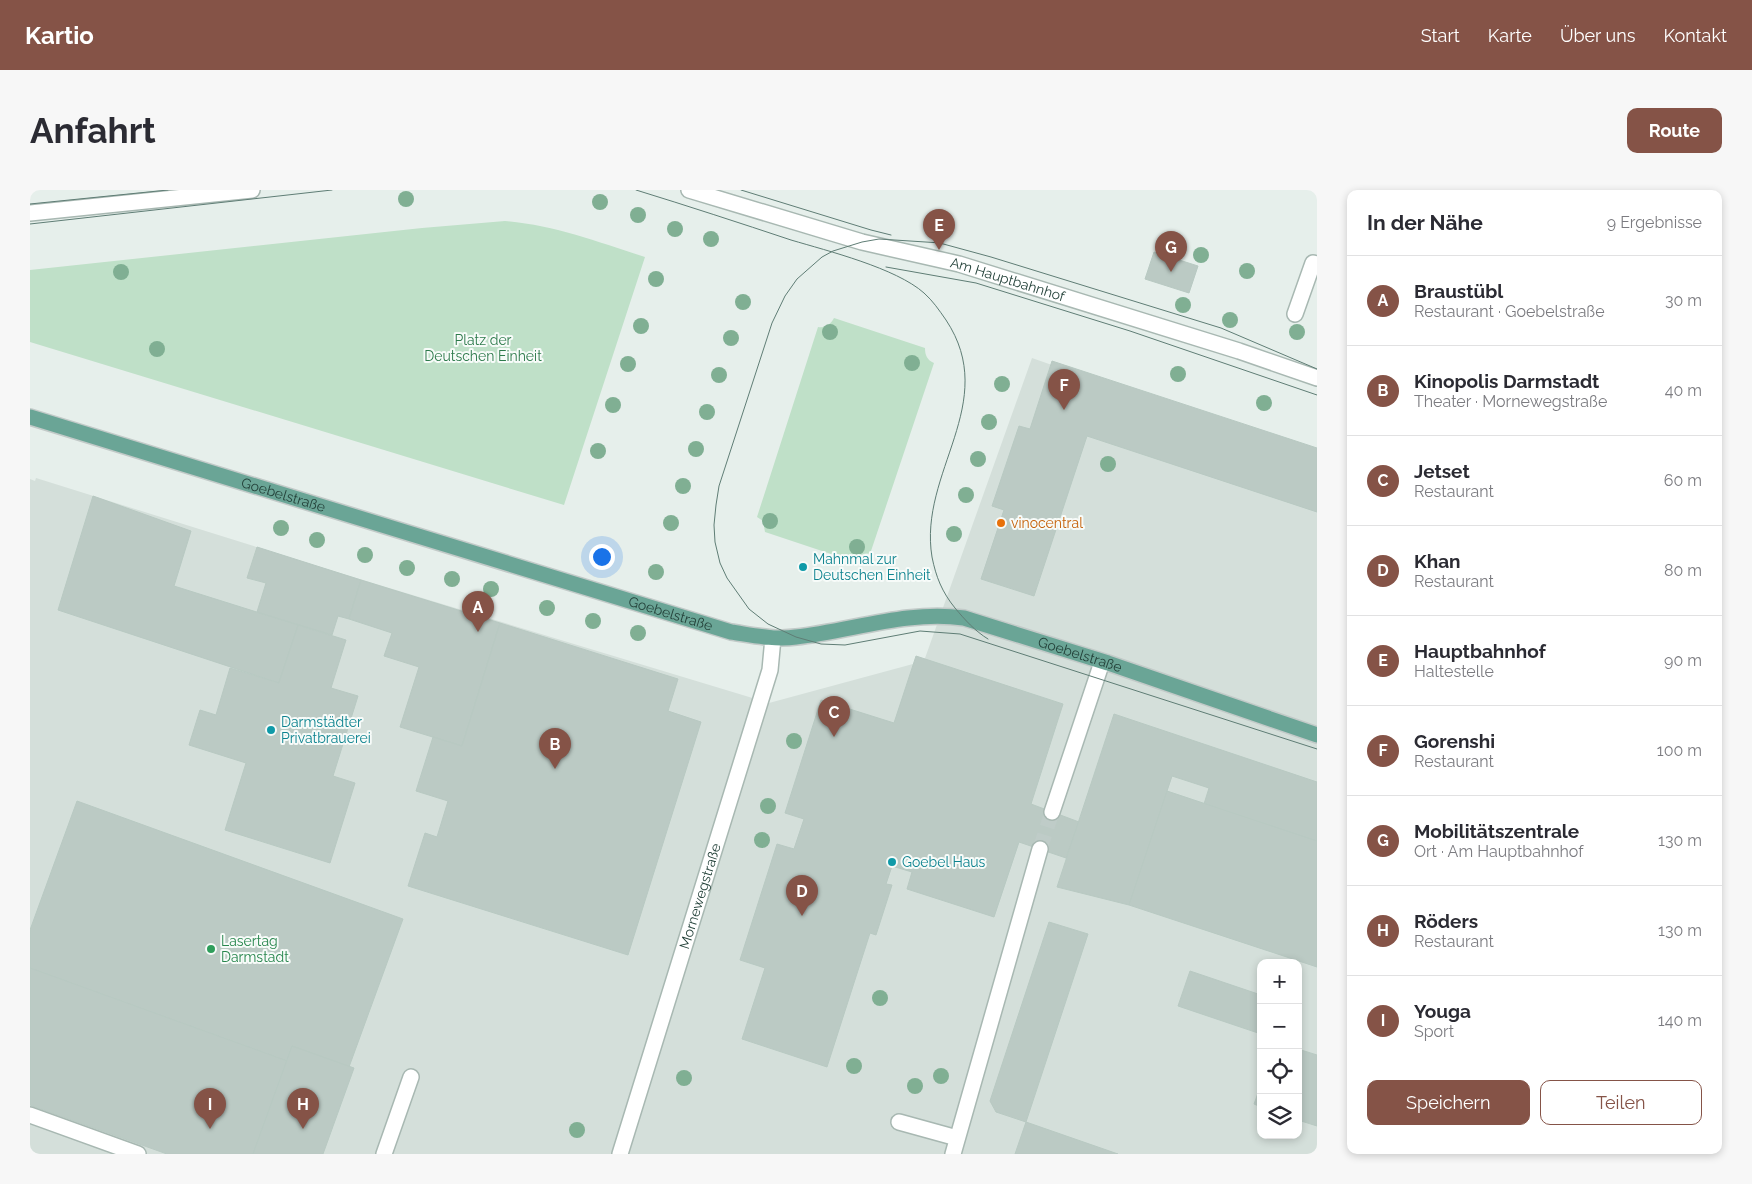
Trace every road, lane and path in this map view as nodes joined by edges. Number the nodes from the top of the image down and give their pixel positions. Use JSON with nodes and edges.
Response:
{"nodes":[{"id":1,"x":252,"y":190,"type":"edge"},
{"id":2,"x":689,"y":190,"type":"edge"},
{"id":3,"x":121,"y":197,"type":"edge"},
{"id":4,"x":30,"y":213,"type":"edge"},
{"id":5,"x":1315,"y":264,"type":"edge"},
{"id":6,"x":1295,"y":314,"type":"dead end"},
{"id":7,"x":1317,"y":378,"type":"edge"},
{"id":8,"x":30,"y":417,"type":"edge"},
{"id":9,"x":773,"y":638,"type":"junction"},
{"id":10,"x":1102,"y":662,"type":"junction"},
{"id":11,"x":1317,"y":735,"type":"edge"},
{"id":12,"x":1052,"y":812,"type":"tunnel mouth"},
{"id":13,"x":1040,"y":849,"type":"tunnel mouth"},
{"id":14,"x":411,"y":1076,"type":"dead end"},
{"id":15,"x":30,"y":1114,"type":"edge"},
{"id":16,"x":899,"y":1122,"type":"dead end"},
{"id":17,"x":958,"y":1138,"type":"junction"},
{"id":18,"x":138,"y":1154,"type":"edge"},
{"id":19,"x":384,"y":1154,"type":"edge"},
{"id":20,"x":620,"y":1154,"type":"edge"},
{"id":21,"x":953,"y":1154,"type":"edge"}],
"edges":[{"from":1,"to":3,"type":"street"},
{"from":2,"to":7,"type":"street","name":"Am Hauptbahnhof"},
{"from":3,"to":4,"type":"street"},
{"from":5,"to":6,"type":"street"},
{"from":8,"to":9,"type":"main road","name":"Goebelstraße"},
{"from":9,"to":10,"type":"main road","name":"Goebelstraße"},
{"from":9,"to":20,"type":"street","name":"Mornewegstraße"},
{"from":10,"to":11,"type":"main road","name":"Goebelstraße"},
{"from":10,"to":12,"type":"street"},
{"from":13,"to":17,"type":"street"},
{"from":14,"to":19,"type":"street"},
{"from":15,"to":18,"type":"street"},
{"from":16,"to":17,"type":"street"},
{"from":17,"to":21,"type":"street"}]}
